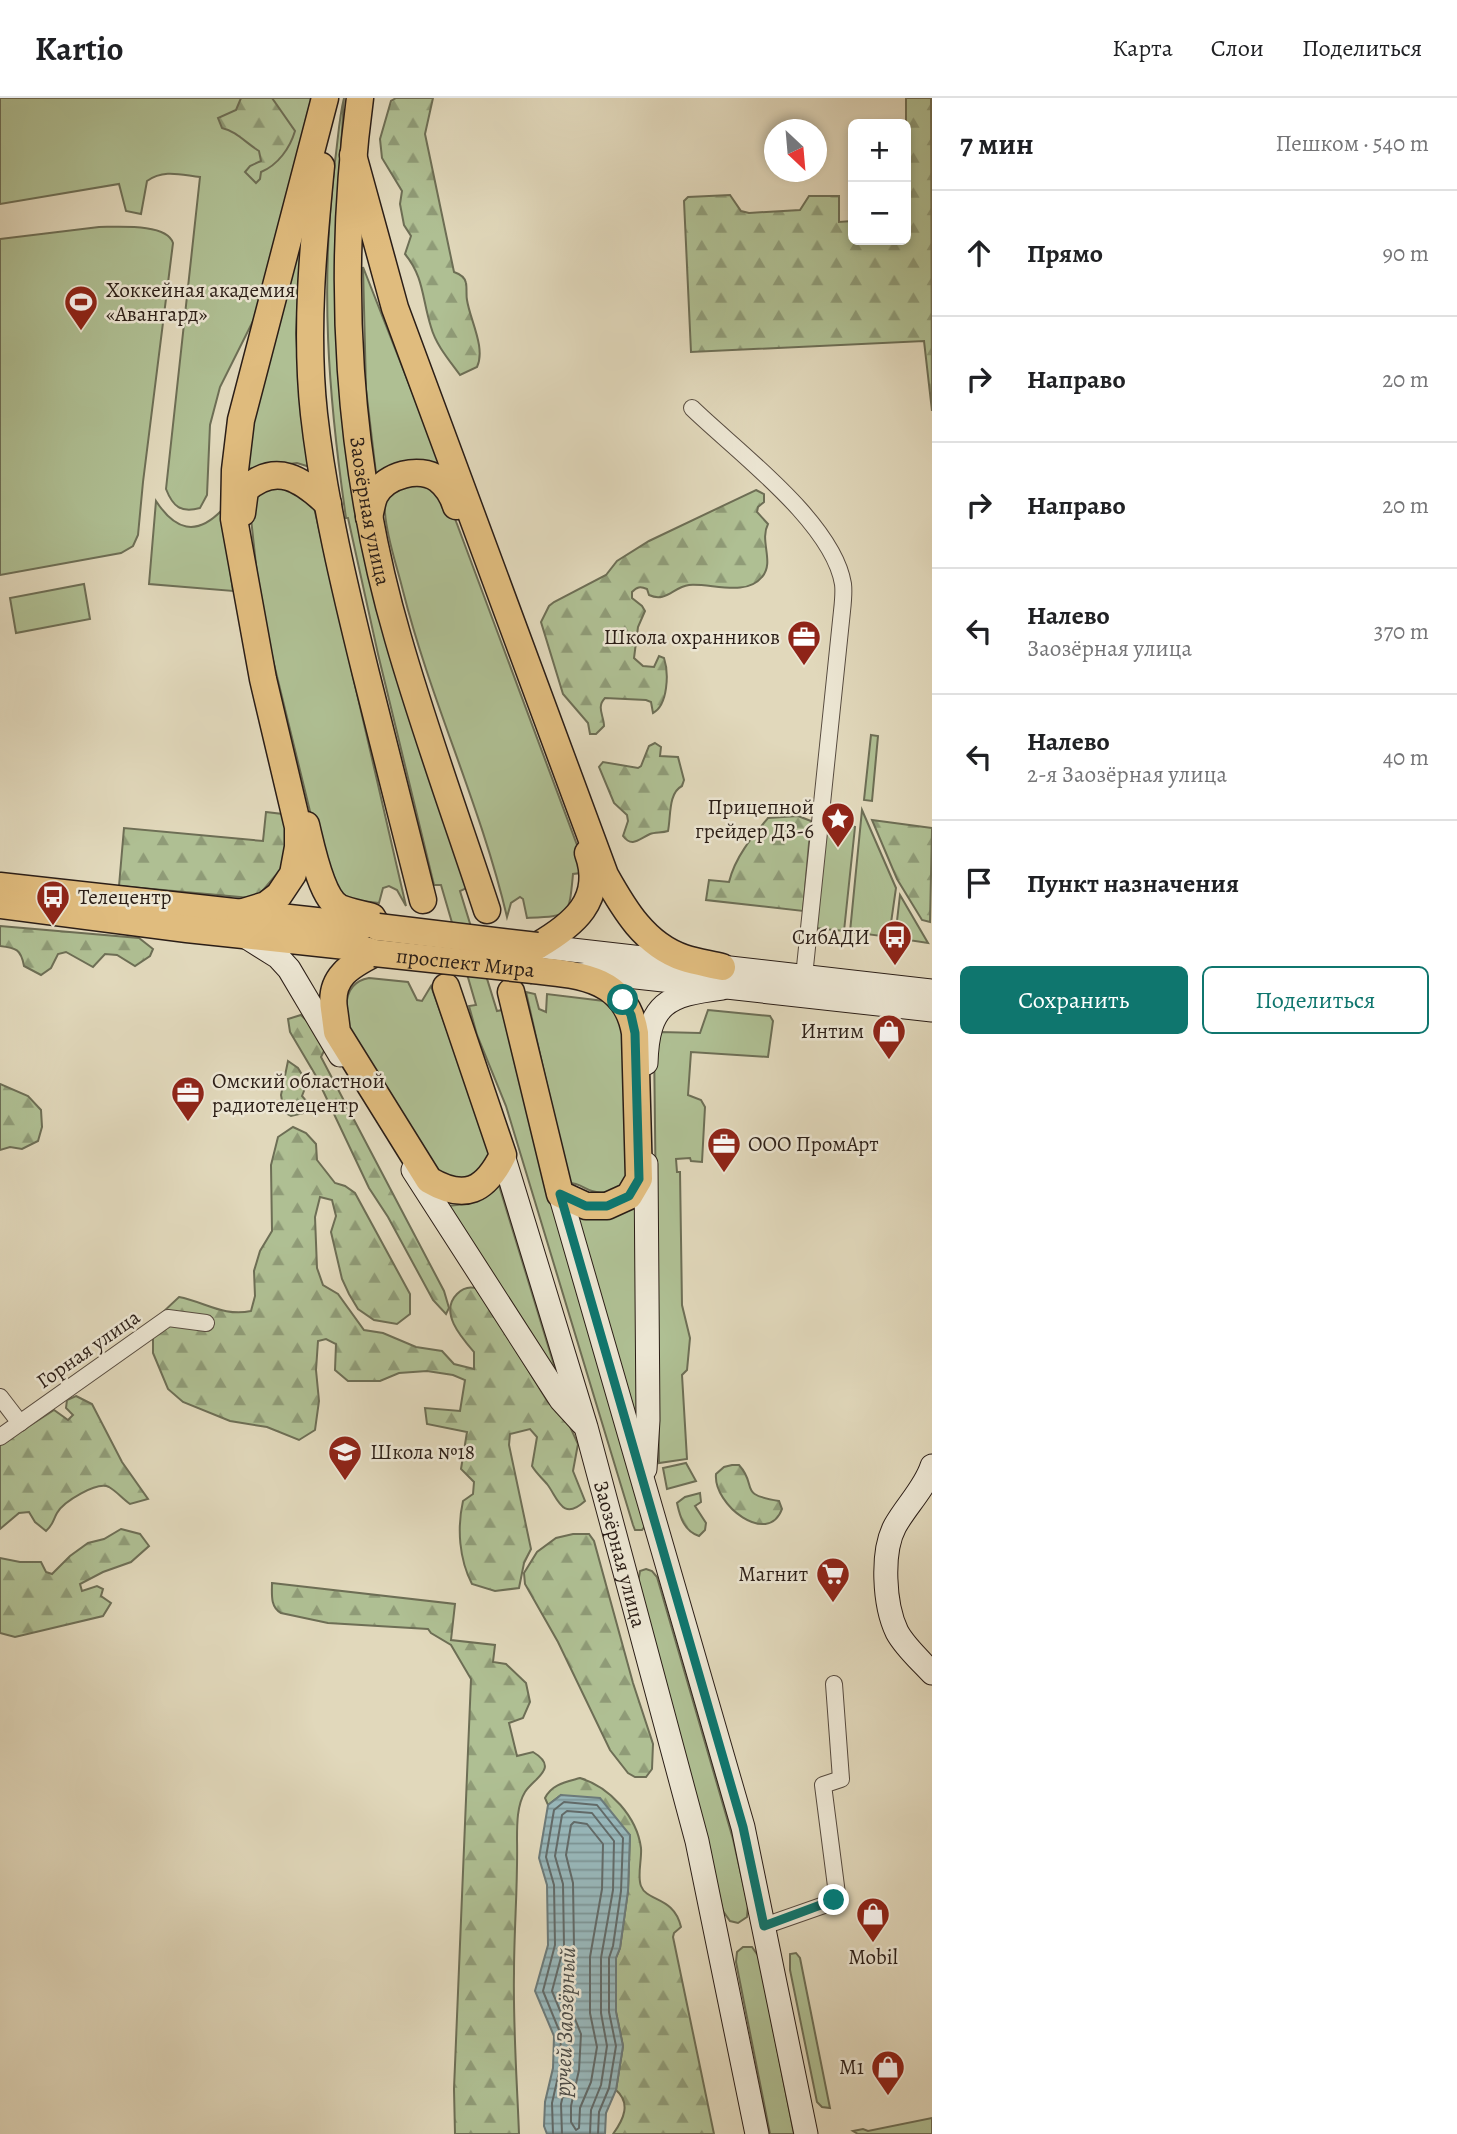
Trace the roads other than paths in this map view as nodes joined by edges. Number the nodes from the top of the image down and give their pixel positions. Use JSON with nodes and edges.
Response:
{"nodes":[{"id":1,"x":327,"y":98,"type":"edge"},
{"id":2,"x":360,"y":98,"type":"edge"},
{"id":3,"x":353,"y":155,"type":"junction"},
{"id":4,"x":692,"y":408,"type":"dead end"},
{"id":5,"x":328,"y":504,"type":"junction"},
{"id":6,"x":369,"y":517,"type":"junction"},
{"id":7,"x":0,"y":886,"type":"edge"},
{"id":8,"x":423,"y":900,"type":"dead end"},
{"id":9,"x":0,"y":905,"type":"edge"},
{"id":10,"x":486,"y":910,"type":"dead end"},
{"id":11,"x":240,"y":923,"type":"junction"},
{"id":12,"x":377,"y":940,"type":"junction"},
{"id":13,"x":535,"y":958,"type":"junction"},
{"id":14,"x":580,"y":975,"type":"junction"},
{"id":15,"x":722,"y":978,"type":"junction"},
{"id":16,"x":803,"y":986,"type":"junction"},
{"id":17,"x":446,"y":987,"type":"dead end"},
{"id":18,"x":932,"y":991,"type":"edge"},
{"id":19,"x":511,"y":992,"type":"dead end"},
{"id":20,"x":932,"y":1010,"type":"edge"},
{"id":21,"x":503,"y":1155,"type":"junction"},
{"id":22,"x":560,"y":1194,"type":"junction"},
{"id":23,"x":206,"y":1323,"type":"dead end"},
{"id":24,"x":0,"y":1396,"type":"edge"},
{"id":25,"x":20,"y":1423,"type":"junction"},
{"id":26,"x":586,"y":1427,"type":"junction"},
{"id":27,"x":0,"y":1437,"type":"edge"},
{"id":28,"x":932,"y":1466,"type":"edge"},
{"id":29,"x":644,"y":1489,"type":"junction"},
{"id":30,"x":932,"y":1673,"type":"edge"},
{"id":31,"x":834,"y":1684,"type":"dead end"},
{"id":32,"x":764,"y":1926,"type":"junction"},
{"id":33,"x":757,"y":2134,"type":"edge"},
{"id":34,"x":806,"y":2134,"type":"edge"}],
"edges":[{"from":1,"to":5,"type":"main road","name":"Заозёрная улица"},
{"from":1,"to":11,"type":"main road"},
{"from":2,"to":3,"type":"main road","name":"Заозёрная улица"},
{"from":3,"to":6,"type":"main road","name":"Заозёрная улица"},
{"from":3,"to":15,"type":"main road"},
{"from":4,"to":16,"type":"street"},
{"from":5,"to":8,"type":"main road","name":"Заозёрная улица"},
{"from":5,"to":12,"type":"main road"},
{"from":6,"to":10,"type":"main road","name":"Заозёрная улица"},
{"from":6,"to":13,"type":"main road"},
{"from":7,"to":11,"type":"main road","name":"проспект Мира"},
{"from":9,"to":11,"type":"main road","name":"проспект Мира"},
{"from":11,"to":12,"type":"main road","name":"проспект Мира"},
{"from":11,"to":26,"type":"main road"},
{"from":12,"to":13,"type":"main road","name":"проспект Мира","bridge":true},
{"from":12,"to":21,"type":"main road"},
{"from":13,"to":14,"type":"main road","name":"проспект Мира"},
{"from":13,"to":15,"type":"main road","name":"проспект Мира"},
{"from":14,"to":15,"type":"main road","name":"проспект Мира"},
{"from":14,"to":22,"type":"main road"},
{"from":15,"to":16,"type":"main road","name":"проспект Мира"},
{"from":15,"to":29,"type":"main road"},
{"from":16,"to":18,"type":"main road","name":"проспект Мира"},
{"from":16,"to":20,"type":"main road","name":"проспект Мира"},
{"from":17,"to":21,"type":"main road","name":"Заозёрная улица"},
{"from":19,"to":22,"type":"main road","name":"Заозёрная улица"},
{"from":21,"to":26,"type":"main road","name":"Заозёрная улица"},
{"from":22,"to":29,"type":"main road","name":"Заозёрная улица"},
{"from":23,"to":25,"type":"street","name":"Горная улица"},
{"from":24,"to":25,"type":"street"},
{"from":25,"to":27,"type":"street","name":"Горная улица"},
{"from":26,"to":33,"type":"main road","name":"Заозёрная улица"},
{"from":28,"to":30,"type":"main road"},
{"from":29,"to":32,"type":"main road","name":"Заозёрная улица"},
{"from":31,"to":32,"type":"street"},
{"from":32,"to":34,"type":"main road","name":"Заозёрная улица"}]}
